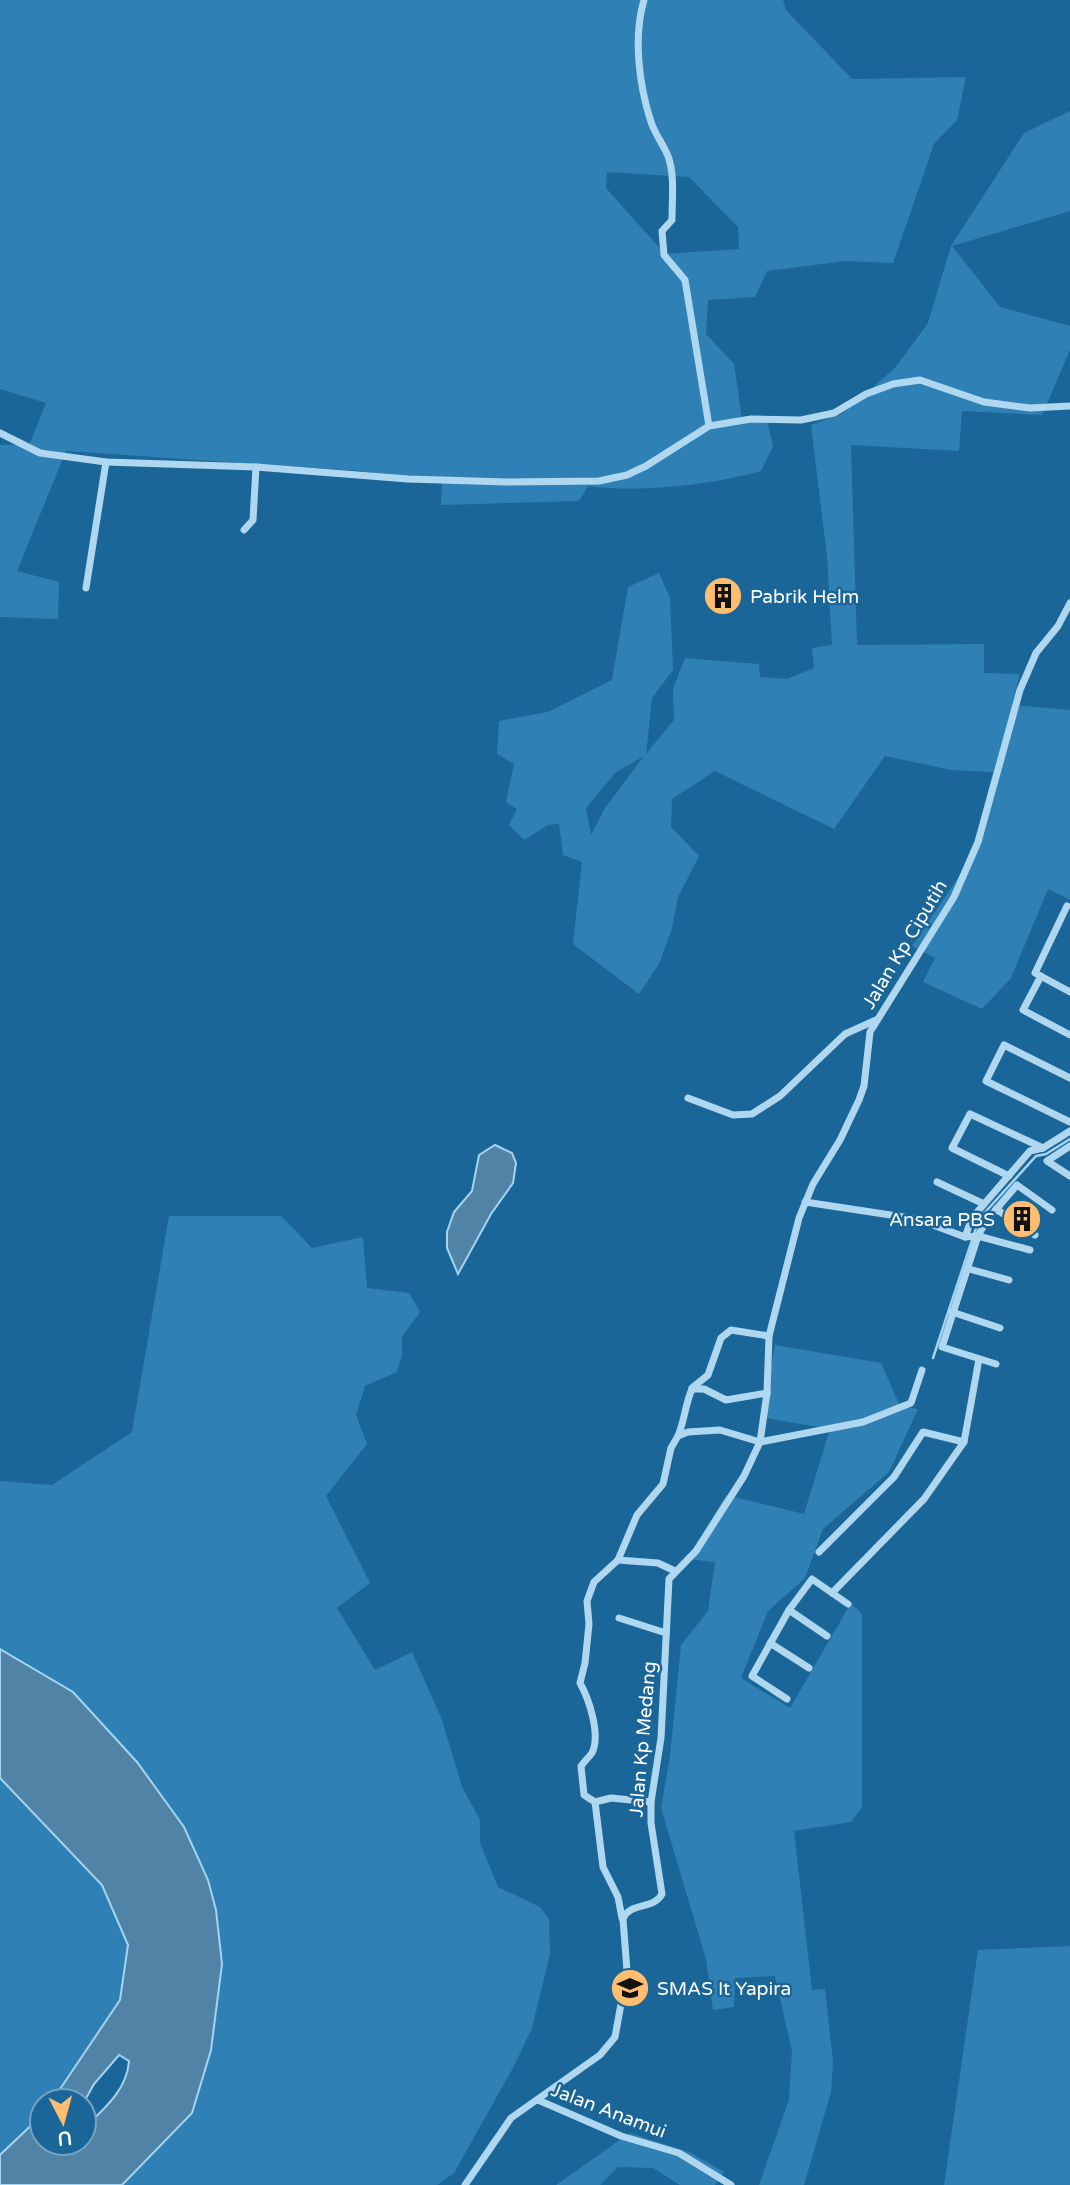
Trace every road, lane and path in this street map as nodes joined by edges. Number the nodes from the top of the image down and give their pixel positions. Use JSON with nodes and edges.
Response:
{"nodes":[{"id":1,"x":644,"y":0,"type":"edge"},
{"id":2,"x":1070,"y":406,"type":"edge"},
{"id":3,"x":709,"y":426,"type":"junction"},
{"id":4,"x":0,"y":433,"type":"edge"},
{"id":5,"x":106,"y":461,"type":"junction"},
{"id":6,"x":256,"y":467,"type":"junction"},
{"id":7,"x":244,"y":530,"type":"dead end"},
{"id":8,"x":86,"y":588,"type":"dead end"},
{"id":9,"x":1070,"y":603,"type":"edge"},
{"id":10,"x":1067,"y":906,"type":"dead end"},
{"id":11,"x":1041,"y":976,"type":"junction"},
{"id":12,"x":1069,"y":991,"type":"edge"},
{"id":13,"x":877,"y":1020,"type":"junction"},
{"id":14,"x":1070,"y":1035,"type":"edge"},
{"id":15,"x":1070,"y":1078,"type":"edge"},
{"id":16,"x":688,"y":1098,"type":"dead end"},
{"id":17,"x":1070,"y":1122,"type":"edge"},
{"id":18,"x":1070,"y":1131,"type":"edge"},
{"id":19,"x":1070,"y":1146,"type":"edge"},
{"id":20,"x":1043,"y":1148,"type":"junction"},
{"id":21,"x":1009,"y":1176,"type":"junction"},
{"id":22,"x":1070,"y":1176,"type":"edge"},
{"id":23,"x":937,"y":1182,"type":"dead end"},
{"id":24,"x":805,"y":1202,"type":"junction"},
{"id":25,"x":984,"y":1204,"type":"junction"},
{"id":26,"x":996,"y":1209,"type":"junction"},
{"id":27,"x":1052,"y":1210,"type":"dead end"},
{"id":28,"x":1035,"y":1235,"type":"dead end"},
{"id":29,"x":978,"y":1236,"type":"junction"},
{"id":30,"x":965,"y":1237,"type":"junction"},
{"id":31,"x":1030,"y":1251,"type":"dead end"},
{"id":32,"x":969,"y":1269,"type":"junction"},
{"id":33,"x":1009,"y":1280,"type":"dead end"},
{"id":34,"x":952,"y":1312,"type":"junction"},
{"id":35,"x":1000,"y":1328,"type":"dead end"},
{"id":36,"x":769,"y":1336,"type":"junction"},
{"id":37,"x":979,"y":1359,"type":"junction"},
{"id":38,"x":996,"y":1364,"type":"dead end"},
{"id":39,"x":922,"y":1370,"type":"dead end"},
{"id":40,"x":692,"y":1389,"type":"junction"},
{"id":41,"x":767,"y":1393,"type":"junction"},
{"id":42,"x":678,"y":1436,"type":"junction"},
{"id":43,"x":760,"y":1442,"type":"junction"},
{"id":44,"x":964,"y":1442,"type":"junction"},
{"id":45,"x":819,"y":1552,"type":"dead end"},
{"id":46,"x":618,"y":1560,"type":"junction"},
{"id":47,"x":675,"y":1571,"type":"junction"},
{"id":48,"x":832,"y":1593,"type":"junction"},
{"id":49,"x":848,"y":1604,"type":"dead end"},
{"id":50,"x":789,"y":1610,"type":"junction"},
{"id":51,"x":619,"y":1618,"type":"dead end"},
{"id":52,"x":666,"y":1633,"type":"junction"},
{"id":53,"x":827,"y":1636,"type":"dead end"},
{"id":54,"x":771,"y":1643,"type":"junction"},
{"id":55,"x":808,"y":1668,"type":"dead end"},
{"id":56,"x":787,"y":1699,"type":"dead end"},
{"id":57,"x":595,"y":1802,"type":"junction"},
{"id":58,"x":651,"y":1802,"type":"junction"},
{"id":59,"x":622,"y":1919,"type":"junction"},
{"id":60,"x":538,"y":2100,"type":"junction"},
{"id":61,"x":465,"y":2185,"type":"edge"},
{"id":62,"x":731,"y":2185,"type":"edge"}],
"edges":[{"from":1,"to":3,"type":"street"},
{"from":2,"to":3,"type":"street"},
{"from":3,"to":6,"type":"street"},
{"from":4,"to":5,"type":"street"},
{"from":5,"to":6,"type":"street"},
{"from":5,"to":8,"type":"street"},
{"from":6,"to":7,"type":"street"},
{"from":9,"to":13,"type":"street","name":"Jalan Kp Ciputih"},
{"from":10,"to":11,"type":"street"},
{"from":11,"to":12,"type":"street"},
{"from":11,"to":14,"type":"street"},
{"from":13,"to":16,"type":"street"},
{"from":13,"to":24,"type":"street","name":"Jalan Kp Ciputih"},
{"from":15,"to":17,"type":"street"},
{"from":18,"to":20,"type":"street"},
{"from":19,"to":22,"type":"street"},
{"from":20,"to":21,"type":"street"},
{"from":20,"to":21,"type":"street"},
{"from":21,"to":25,"type":"street"},
{"from":23,"to":25,"type":"street"},
{"from":24,"to":30,"type":"street"},
{"from":24,"to":36,"type":"street","name":"Jalan Kp Ciputih"},
{"from":25,"to":30,"type":"street"},
{"from":26,"to":27,"type":"street"},
{"from":26,"to":28,"type":"street"},
{"from":26,"to":29,"type":"street"},
{"from":29,"to":30,"type":"street"},
{"from":29,"to":31,"type":"street"},
{"from":29,"to":32,"type":"street"},
{"from":32,"to":33,"type":"street"},
{"from":32,"to":34,"type":"street"},
{"from":34,"to":35,"type":"street"},
{"from":34,"to":37,"type":"street"},
{"from":36,"to":40,"type":"street"},
{"from":36,"to":41,"type":"street","name":"Jalan Kp Ciputih"},
{"from":37,"to":38,"type":"street"},
{"from":37,"to":44,"type":"street"},
{"from":39,"to":43,"type":"street"},
{"from":40,"to":41,"type":"street"},
{"from":40,"to":42,"type":"street"},
{"from":41,"to":43,"type":"street","name":"Jalan Kp Ciputih"},
{"from":42,"to":43,"type":"street"},
{"from":42,"to":46,"type":"street"},
{"from":43,"to":47,"type":"street","name":"Jalan Kp Ciputih"},
{"from":44,"to":45,"type":"street"},
{"from":44,"to":48,"type":"street"},
{"from":46,"to":47,"type":"street"},
{"from":46,"to":57,"type":"street"},
{"from":47,"to":52,"type":"street","name":"Jalan Kp Medang"},
{"from":48,"to":49,"type":"street"},
{"from":48,"to":50,"type":"street"},
{"from":50,"to":53,"type":"street"},
{"from":50,"to":54,"type":"street"},
{"from":51,"to":52,"type":"street"},
{"from":52,"to":58,"type":"street","name":"Jalan Kp Medang"},
{"from":54,"to":55,"type":"street"},
{"from":54,"to":56,"type":"street"},
{"from":57,"to":58,"type":"street"},
{"from":57,"to":59,"type":"street"},
{"from":58,"to":59,"type":"street","name":"Jalan Kp Medang"},
{"from":59,"to":60,"type":"street"},
{"from":60,"to":61,"type":"street","name":"Jalan Anamui"},
{"from":60,"to":62,"type":"street","name":"Jalan Anamui"}]}
